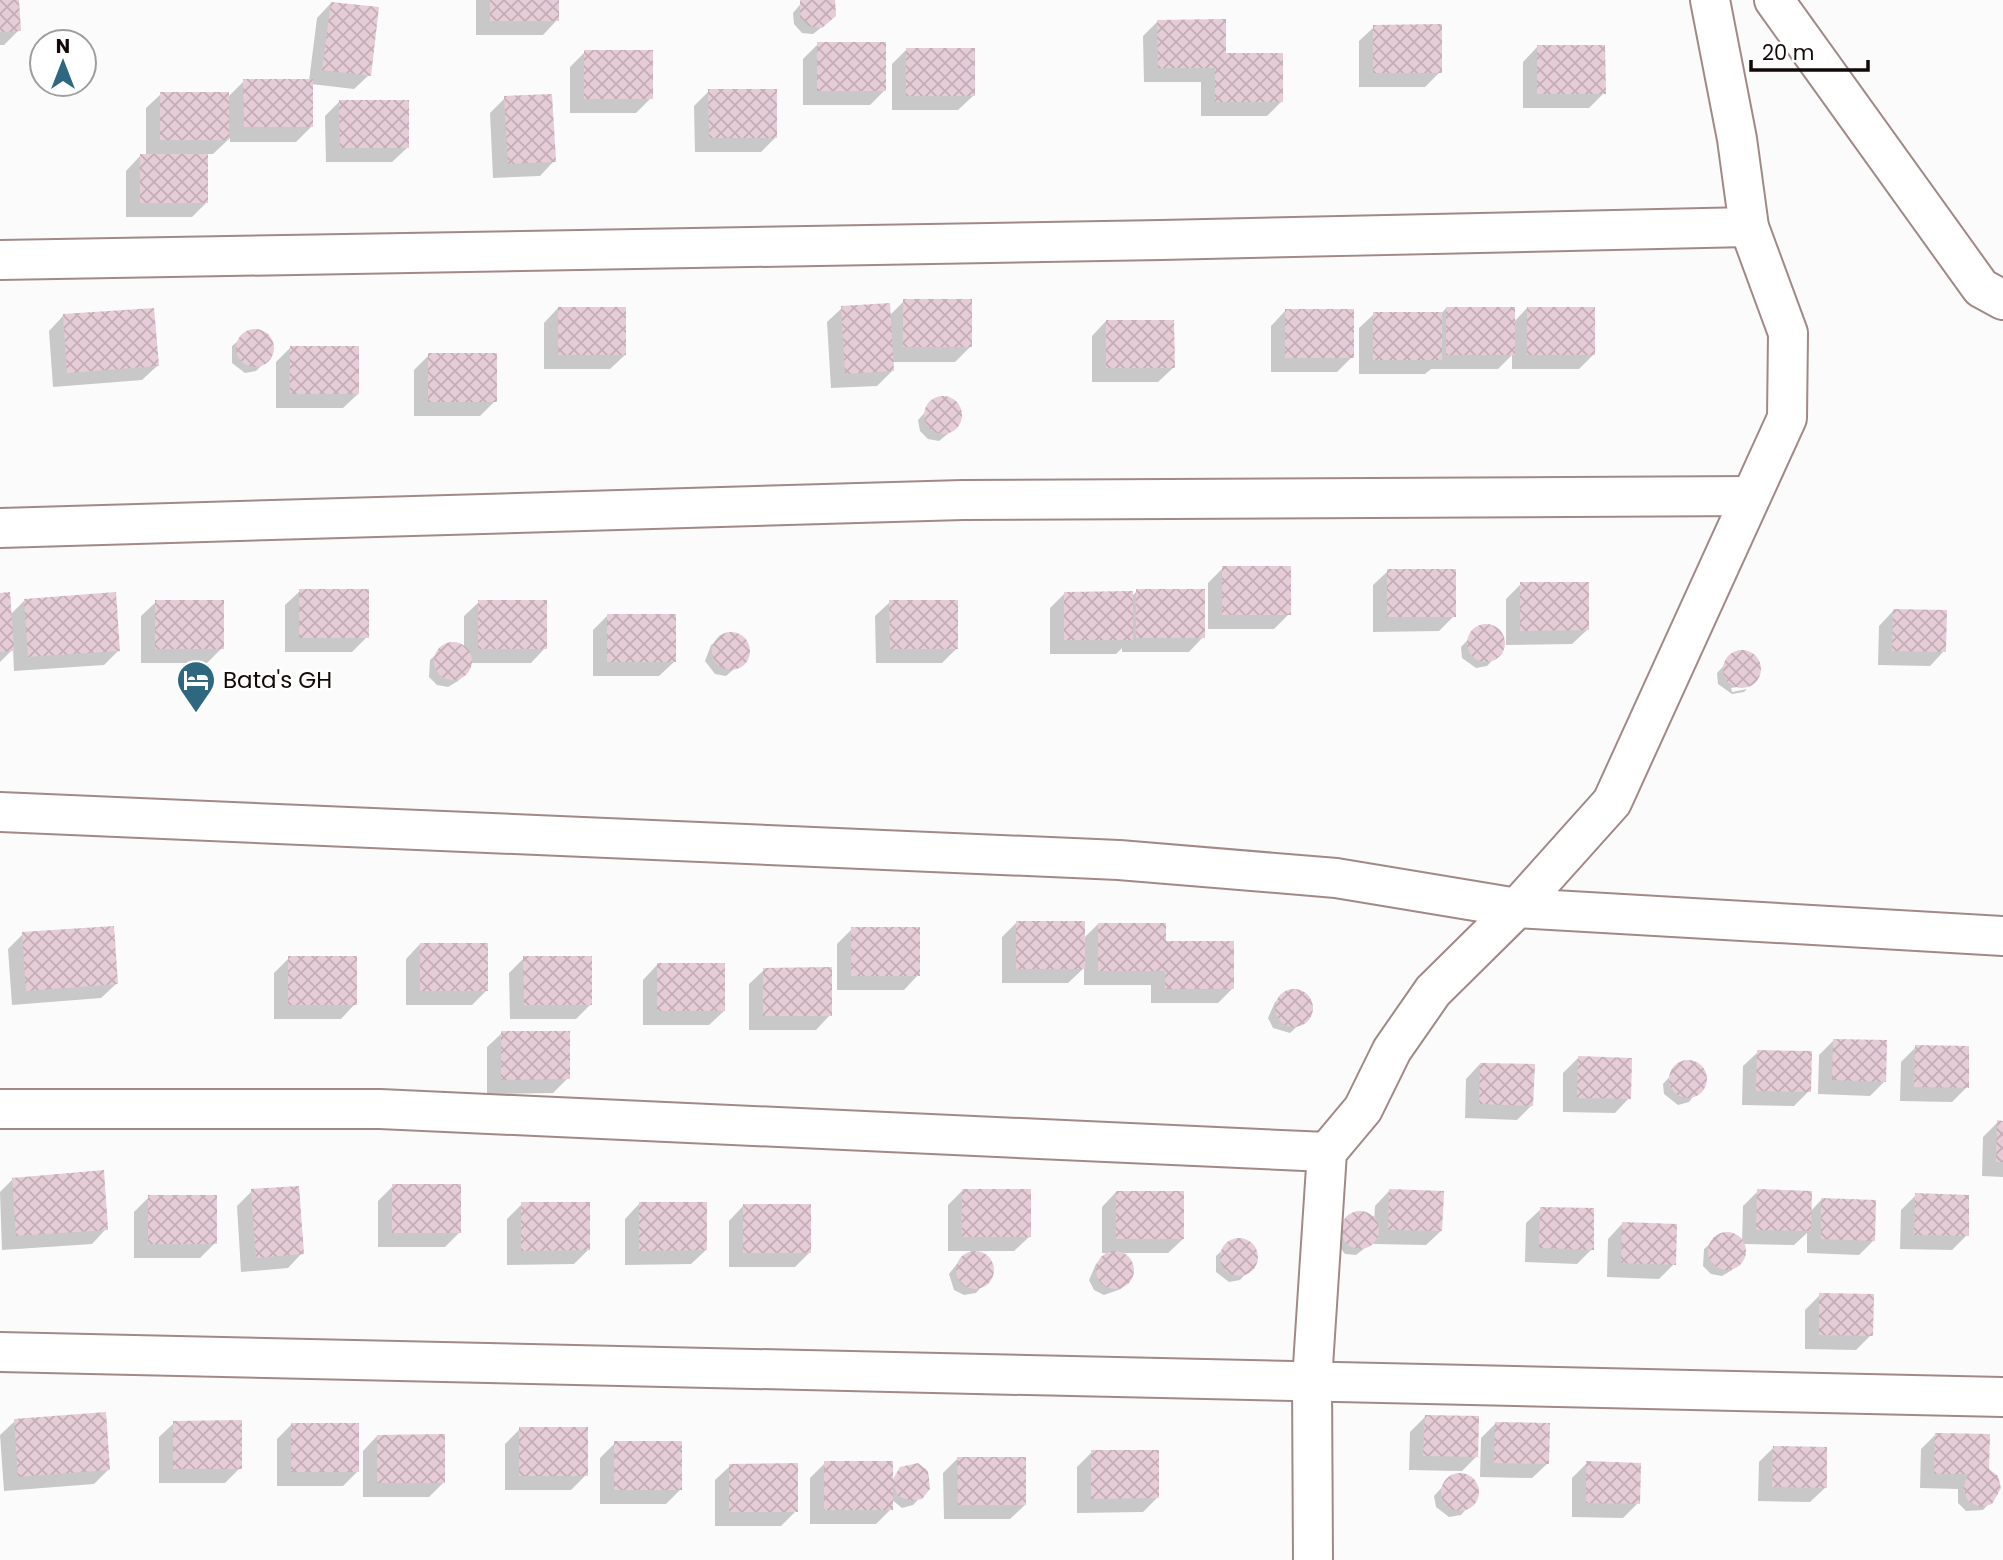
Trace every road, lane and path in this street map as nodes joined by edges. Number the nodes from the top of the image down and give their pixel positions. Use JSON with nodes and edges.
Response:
{"nodes":[{"id":1,"x":1710,"y":0,"type":"edge"},
{"id":2,"x":1774,"y":0,"type":"edge"},
{"id":3,"x":1749,"y":227,"type":"junction"},
{"id":4,"x":0,"y":260,"type":"edge"},
{"id":5,"x":2003,"y":300,"type":"edge"},
{"id":6,"x":1751,"y":496,"type":"junction"},
{"id":7,"x":0,"y":528,"type":"edge"},
{"id":8,"x":0,"y":811,"type":"edge"},
{"id":9,"x":1517,"y":908,"type":"junction"},
{"id":10,"x":2003,"y":936,"type":"edge"},
{"id":11,"x":0,"y":1109,"type":"edge"},
{"id":12,"x":1327,"y":1152,"type":"junction"},
{"id":13,"x":0,"y":1352,"type":"edge"},
{"id":14,"x":1312,"y":1381,"type":"junction"},
{"id":15,"x":2003,"y":1397,"type":"edge"},
{"id":16,"x":1314,"y":1560,"type":"edge"}],
"edges":[{"from":1,"to":3,"type":"street"},
{"from":2,"to":5,"type":"street"},
{"from":3,"to":4,"type":"street"},
{"from":3,"to":6,"type":"street"},
{"from":6,"to":7,"type":"street"},
{"from":6,"to":9,"type":"street"},
{"from":8,"to":9,"type":"street"},
{"from":9,"to":10,"type":"street"},
{"from":9,"to":12,"type":"street"},
{"from":11,"to":12,"type":"street"},
{"from":12,"to":14,"type":"street"},
{"from":13,"to":14,"type":"street"},
{"from":14,"to":15,"type":"street"},
{"from":14,"to":16,"type":"street"}]}
